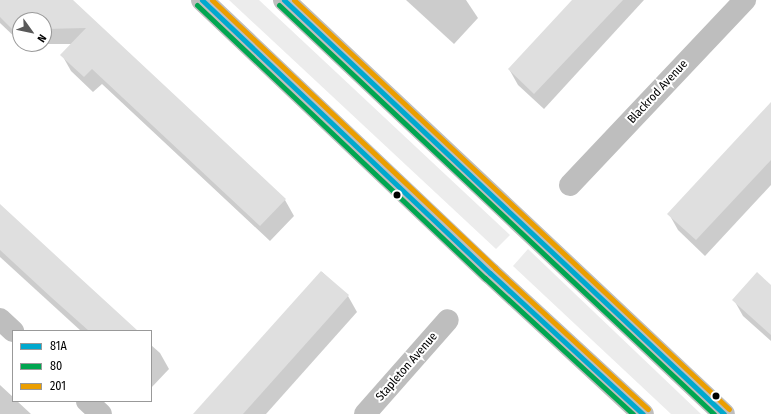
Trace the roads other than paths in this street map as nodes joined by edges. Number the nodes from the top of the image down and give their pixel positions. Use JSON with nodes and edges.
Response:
{"nodes":[{"id":1,"x":202,"y":0,"type":"edge"},
{"id":2,"x":284,"y":0,"type":"edge"},
{"id":3,"x":745,"y":0,"type":"edge"},
{"id":4,"x":570,"y":185,"type":"dead end"},
{"id":5,"x":0,"y":319,"type":"edge"},
{"id":6,"x":448,"y":320,"type":"dead end"},
{"id":7,"x":12,"y":330,"type":"edge"},
{"id":8,"x":88,"y":402,"type":"edge"},
{"id":9,"x":101,"y":414,"type":"edge"},
{"id":10,"x":365,"y":414,"type":"edge"},
{"id":11,"x":643,"y":414,"type":"edge"},
{"id":12,"x":724,"y":414,"type":"edge"}],
"edges":[{"from":1,"to":11,"type":"street"},
{"from":2,"to":12,"type":"street"},
{"from":3,"to":4,"type":"street","name":"Blackrod Avenue"},
{"from":5,"to":7,"type":"street"},
{"from":6,"to":10,"type":"street","name":"Stapleton Avenue"},
{"from":8,"to":9,"type":"street"}]}
